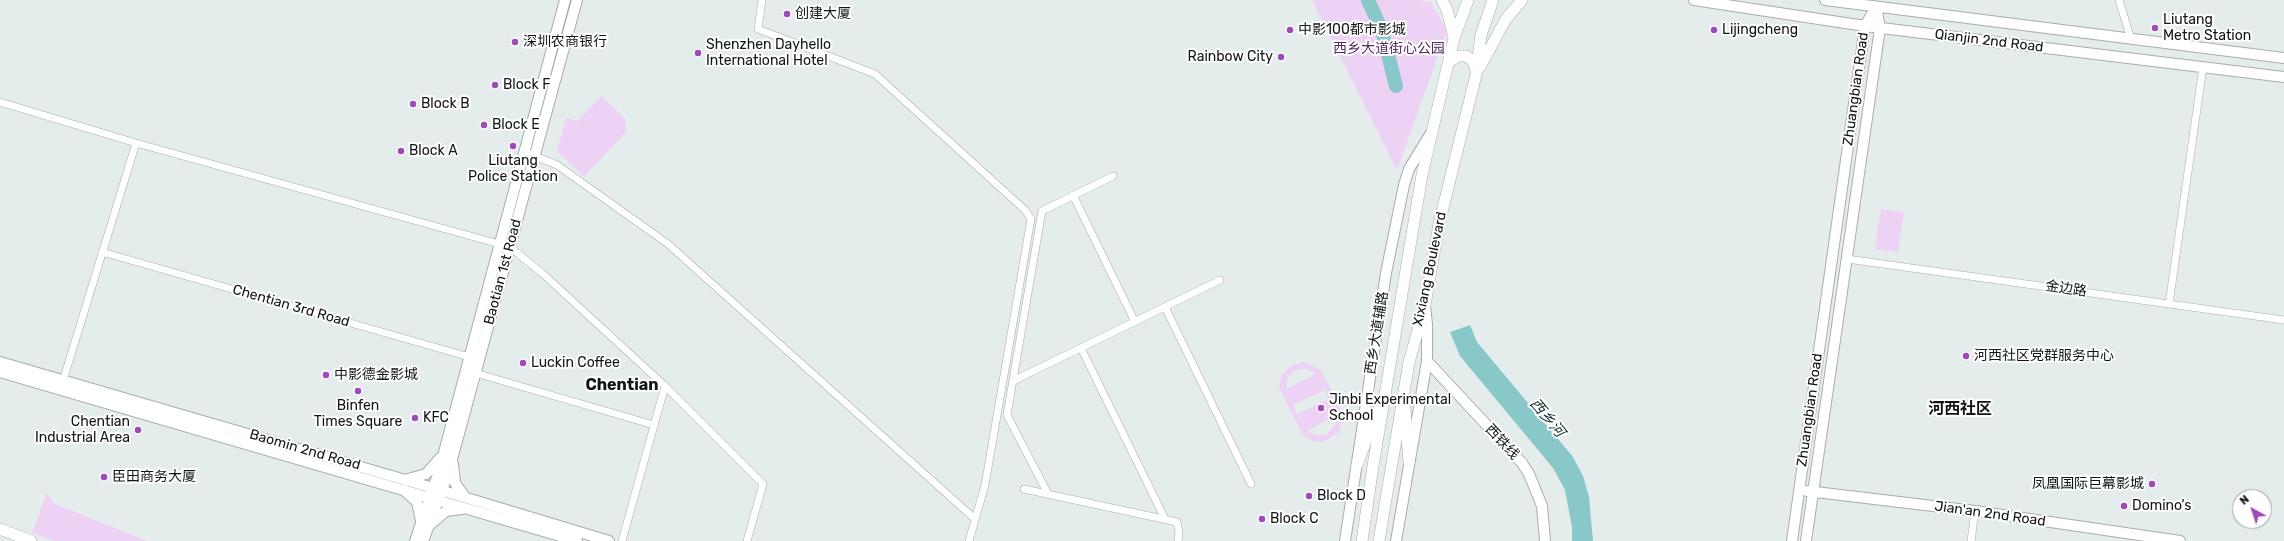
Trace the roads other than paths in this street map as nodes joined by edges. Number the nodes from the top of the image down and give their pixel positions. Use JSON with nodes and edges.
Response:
{"nodes":[{"id":1,"x":565,"y":0,"type":"edge"},
{"id":2,"x":577,"y":0,"type":"edge"},
{"id":3,"x":762,"y":0,"type":"edge"},
{"id":4,"x":1442,"y":0,"type":"edge"},
{"id":5,"x":1468,"y":0,"type":"edge"},
{"id":6,"x":1493,"y":0,"type":"edge"},
{"id":7,"x":1522,"y":0,"type":"edge"},
{"id":8,"x":1694,"y":0,"type":"edge"},
{"id":9,"x":1825,"y":0,"type":"edge"},
{"id":10,"x":2119,"y":0,"type":"edge"},
{"id":11,"x":1876,"y":7,"type":"junction"},
{"id":12,"x":1865,"y":26,"type":"junction"},
{"id":13,"x":1880,"y":28,"type":"junction"},
{"id":14,"x":1454,"y":38,"type":"junction"},
{"id":15,"x":2131,"y":39,"type":"junction"},
{"id":16,"x":2284,"y":58,"type":"edge"},
{"id":17,"x":1448,"y":63,"type":"junction"},
{"id":18,"x":2203,"y":67,"type":"junction"},
{"id":19,"x":1476,"y":75,"type":"junction"},
{"id":20,"x":2284,"y":77,"type":"edge"},
{"id":21,"x":0,"y":102,"type":"edge"},
{"id":22,"x":1431,"y":133,"type":"junction"},
{"id":23,"x":136,"y":143,"type":"junction"},
{"id":24,"x":525,"y":152,"type":"junction"},
{"id":25,"x":535,"y":155,"type":"junction"},
{"id":26,"x":1113,"y":176,"type":"dead end"},
{"id":27,"x":1073,"y":195,"type":"junction"},
{"id":28,"x":505,"y":245,"type":"junction"},
{"id":29,"x":102,"y":252,"type":"junction"},
{"id":30,"x":1847,"y":259,"type":"junction"},
{"id":31,"x":1220,"y":280,"type":"dead end"},
{"id":32,"x":2169,"y":304,"type":"junction"},
{"id":33,"x":1425,"y":305,"type":"junction"},
{"id":34,"x":1165,"y":307,"type":"junction"},
{"id":35,"x":2284,"y":320,"type":"edge"},
{"id":36,"x":1135,"y":322,"type":"junction"},
{"id":37,"x":1081,"y":348,"type":"junction"},
{"id":38,"x":474,"y":358,"type":"junction"},
{"id":39,"x":1427,"y":361,"type":"junction"},
{"id":40,"x":0,"y":362,"type":"edge"},
{"id":41,"x":0,"y":372,"type":"edge"},
{"id":42,"x":475,"y":373,"type":"junction"},
{"id":43,"x":1013,"y":381,"type":"junction"},
{"id":44,"x":62,"y":385,"type":"junction"},
{"id":45,"x":665,"y":386,"type":"junction"},
{"id":46,"x":1386,"y":386,"type":"junction"},
{"id":47,"x":1404,"y":391,"type":"junction"},
{"id":48,"x":654,"y":425,"type":"junction"},
{"id":49,"x":449,"y":451,"type":"junction"},
{"id":50,"x":1409,"y":462,"type":"junction"},
{"id":51,"x":1357,"y":465,"type":"junction"},
{"id":52,"x":402,"y":484,"type":"junction"},
{"id":53,"x":1251,"y":484,"type":"dead end"},
{"id":54,"x":1024,"y":489,"type":"dead end"},
{"id":55,"x":1799,"y":490,"type":"junction"},
{"id":56,"x":1813,"y":492,"type":"junction"},
{"id":57,"x":436,"y":493,"type":"junction"},
{"id":58,"x":1048,"y":494,"type":"junction"},
{"id":59,"x":467,"y":498,"type":"junction"},
{"id":60,"x":464,"y":509,"type":"junction"},
{"id":61,"x":1975,"y":512,"type":"junction"},
{"id":62,"x":1165,"y":519,"type":"junction"},
{"id":63,"x":975,"y":520,"type":"junction"},
{"id":64,"x":425,"y":526,"type":"junction"},
{"id":65,"x":0,"y":529,"type":"edge"},
{"id":66,"x":31,"y":541,"type":"edge"},
{"id":67,"x":415,"y":541,"type":"edge"},
{"id":68,"x":423,"y":541,"type":"edge"},
{"id":69,"x":577,"y":541,"type":"edge"},
{"id":70,"x":609,"y":541,"type":"edge"},
{"id":71,"x":622,"y":541,"type":"edge"},
{"id":72,"x":746,"y":541,"type":"edge"},
{"id":73,"x":969,"y":541,"type":"edge"},
{"id":74,"x":1178,"y":541,"type":"edge"},
{"id":75,"x":1345,"y":541,"type":"edge"},
{"id":76,"x":1362,"y":541,"type":"edge"},
{"id":77,"x":1379,"y":541,"type":"edge"},
{"id":78,"x":1396,"y":541,"type":"edge"},
{"id":79,"x":1545,"y":541,"type":"edge"},
{"id":80,"x":1792,"y":541,"type":"edge"},
{"id":81,"x":1806,"y":541,"type":"edge"},
{"id":82,"x":1971,"y":541,"type":"edge"},
{"id":83,"x":2180,"y":541,"type":"edge"}],
"edges":[{"from":1,"to":24,"type":"main road","name":"Baotian 1st Road"},
{"from":2,"to":25,"type":"main road","name":"Baotian 1st Road"},
{"from":3,"to":63,"type":"street"},
{"from":4,"to":14,"type":"main road"},
{"from":5,"to":14,"type":"main road","name":"Xixiang Boulevard"},
{"from":6,"to":19,"type":"main road","name":"Xixiang Boulevard"},
{"from":7,"to":19,"type":"main road"},
{"from":8,"to":12,"type":"main road","name":"Qianjin 2nd Road"},
{"from":9,"to":11,"type":"main road","name":"Qianjin 2nd Road"},
{"from":10,"to":15,"type":"street"},
{"from":11,"to":12,"type":"main road","name":"Zhuangbian Road"},
{"from":11,"to":13,"type":"main road","name":"Zhuangbian Road"},
{"from":11,"to":15,"type":"main road","name":"Qianjin 2nd Road"},
{"from":12,"to":13,"type":"main road","name":"Qianjin 2nd Road"},
{"from":12,"to":55,"type":"main road","name":"Zhuangbian Road"},
{"from":13,"to":18,"type":"main road","name":"Qianjin 2nd Road"},
{"from":13,"to":30,"type":"main road","name":"Zhuangbian Road"},
{"from":14,"to":17,"type":"main road","name":"Xixiang Boulevard"},
{"from":15,"to":16,"type":"main road","name":"Qianjin 2nd Road"},
{"from":17,"to":19,"type":"main road"},
{"from":17,"to":22,"type":"main road","name":"Xixiang Boulevard"},
{"from":18,"to":20,"type":"main road","name":"Qianjin 2nd Road"},
{"from":18,"to":32,"type":"street"},
{"from":19,"to":33,"type":"main road","name":"Xixiang Boulevard"},
{"from":21,"to":23,"type":"street"},
{"from":22,"to":46,"type":"main road","name":"Xixiang Boulevard"},
{"from":22,"to":51,"type":"main road","name":"西乡大道辅路"},
{"from":23,"to":28,"type":"street"},
{"from":23,"to":29,"type":"street"},
{"from":24,"to":25,"type":"street"},
{"from":24,"to":28,"type":"main road","name":"Baotian 1st Road"},
{"from":25,"to":28,"type":"main road","name":"Baotian 1st Road"},
{"from":25,"to":63,"type":"street"},
{"from":26,"to":27,"type":"street"},
{"from":27,"to":36,"type":"street"},
{"from":27,"to":43,"type":"street"},
{"from":28,"to":38,"type":"main road","name":"Baotian 1st Road"},
{"from":28,"to":45,"type":"street"},
{"from":29,"to":38,"type":"street","name":"Chentian 3rd Road"},
{"from":29,"to":44,"type":"street"},
{"from":30,"to":32,"type":"street","name":"金边路"},
{"from":30,"to":56,"type":"main road","name":"Zhuangbian Road"},
{"from":31,"to":34,"type":"street"},
{"from":32,"to":35,"type":"street","name":"金边路"},
{"from":33,"to":39,"type":"main road"},
{"from":33,"to":47,"type":"main road","name":"Xixiang Boulevard"},
{"from":34,"to":36,"type":"street"},
{"from":34,"to":53,"type":"street"},
{"from":36,"to":37,"type":"street"},
{"from":37,"to":43,"type":"street"},
{"from":37,"to":62,"type":"street"},
{"from":38,"to":42,"type":"main road","name":"Baotian 1st Road"},
{"from":38,"to":49,"type":"main road","name":"Baotian 1st Road"},
{"from":39,"to":50,"type":"main road"},
{"from":39,"to":79,"type":"main road","name":"西铁线"},
{"from":40,"to":44,"type":"main road","name":"Baomin 2nd Road"},
{"from":41,"to":44,"type":"main road","name":"Baomin 2nd Road"},
{"from":42,"to":48,"type":"street"},
{"from":42,"to":49,"type":"main road","name":"Baotian 1st Road"},
{"from":43,"to":58,"type":"street"},
{"from":44,"to":52,"type":"main road","name":"Baomin 2nd Road"},
{"from":45,"to":48,"type":"street"},
{"from":45,"to":72,"type":"street"},
{"from":46,"to":51,"type":"main road"},
{"from":46,"to":76,"type":"main road","name":"Xixiang Boulevard"},
{"from":47,"to":50,"type":"main road"},
{"from":47,"to":77,"type":"main road","name":"Xixiang Boulevard"},
{"from":48,"to":71,"type":"street"},
{"from":49,"to":52,"type":"main road"},
{"from":49,"to":57,"type":"main road","name":"Baotian 1st Road"},
{"from":49,"to":59,"type":"main road"},
{"from":50,"to":78,"type":"main road"},
{"from":51,"to":75,"type":"main road","name":"西乡大道辅路"},
{"from":52,"to":57,"type":"main road","name":"Baomin 2nd Road"},
{"from":52,"to":64,"type":"main road"},
{"from":54,"to":58,"type":"street"},
{"from":55,"to":56,"type":"main road","name":"Jian'an 2nd Road"},
{"from":55,"to":80,"type":"main road","name":"Zhuangbian Road"},
{"from":56,"to":61,"type":"main road","name":"Jian'an 2nd Road"},
{"from":56,"to":81,"type":"main road","name":"Zhuangbian Road"},
{"from":57,"to":59,"type":"main road","name":"Baomin 2nd Road"},
{"from":57,"to":60,"type":"main road","name":"Baomin 2nd Road"},
{"from":57,"to":64,"type":"main road","name":"Baotian 1st Road"},
{"from":58,"to":62,"type":"street"},
{"from":59,"to":70,"type":"main road","name":"Baomin 2nd Road"},
{"from":60,"to":64,"type":"main road"},
{"from":60,"to":69,"type":"main road","name":"Baomin 2nd Road"},
{"from":61,"to":82,"type":"street"},
{"from":61,"to":83,"type":"main road","name":"Jian'an 2nd Road"},
{"from":62,"to":74,"type":"street"},
{"from":63,"to":73,"type":"street"},
{"from":64,"to":67,"type":"main road","name":"Baotian 1st Road"},
{"from":64,"to":68,"type":"main road","name":"Baotian 1st Road"},
{"from":65,"to":66,"type":"main road"}]}
